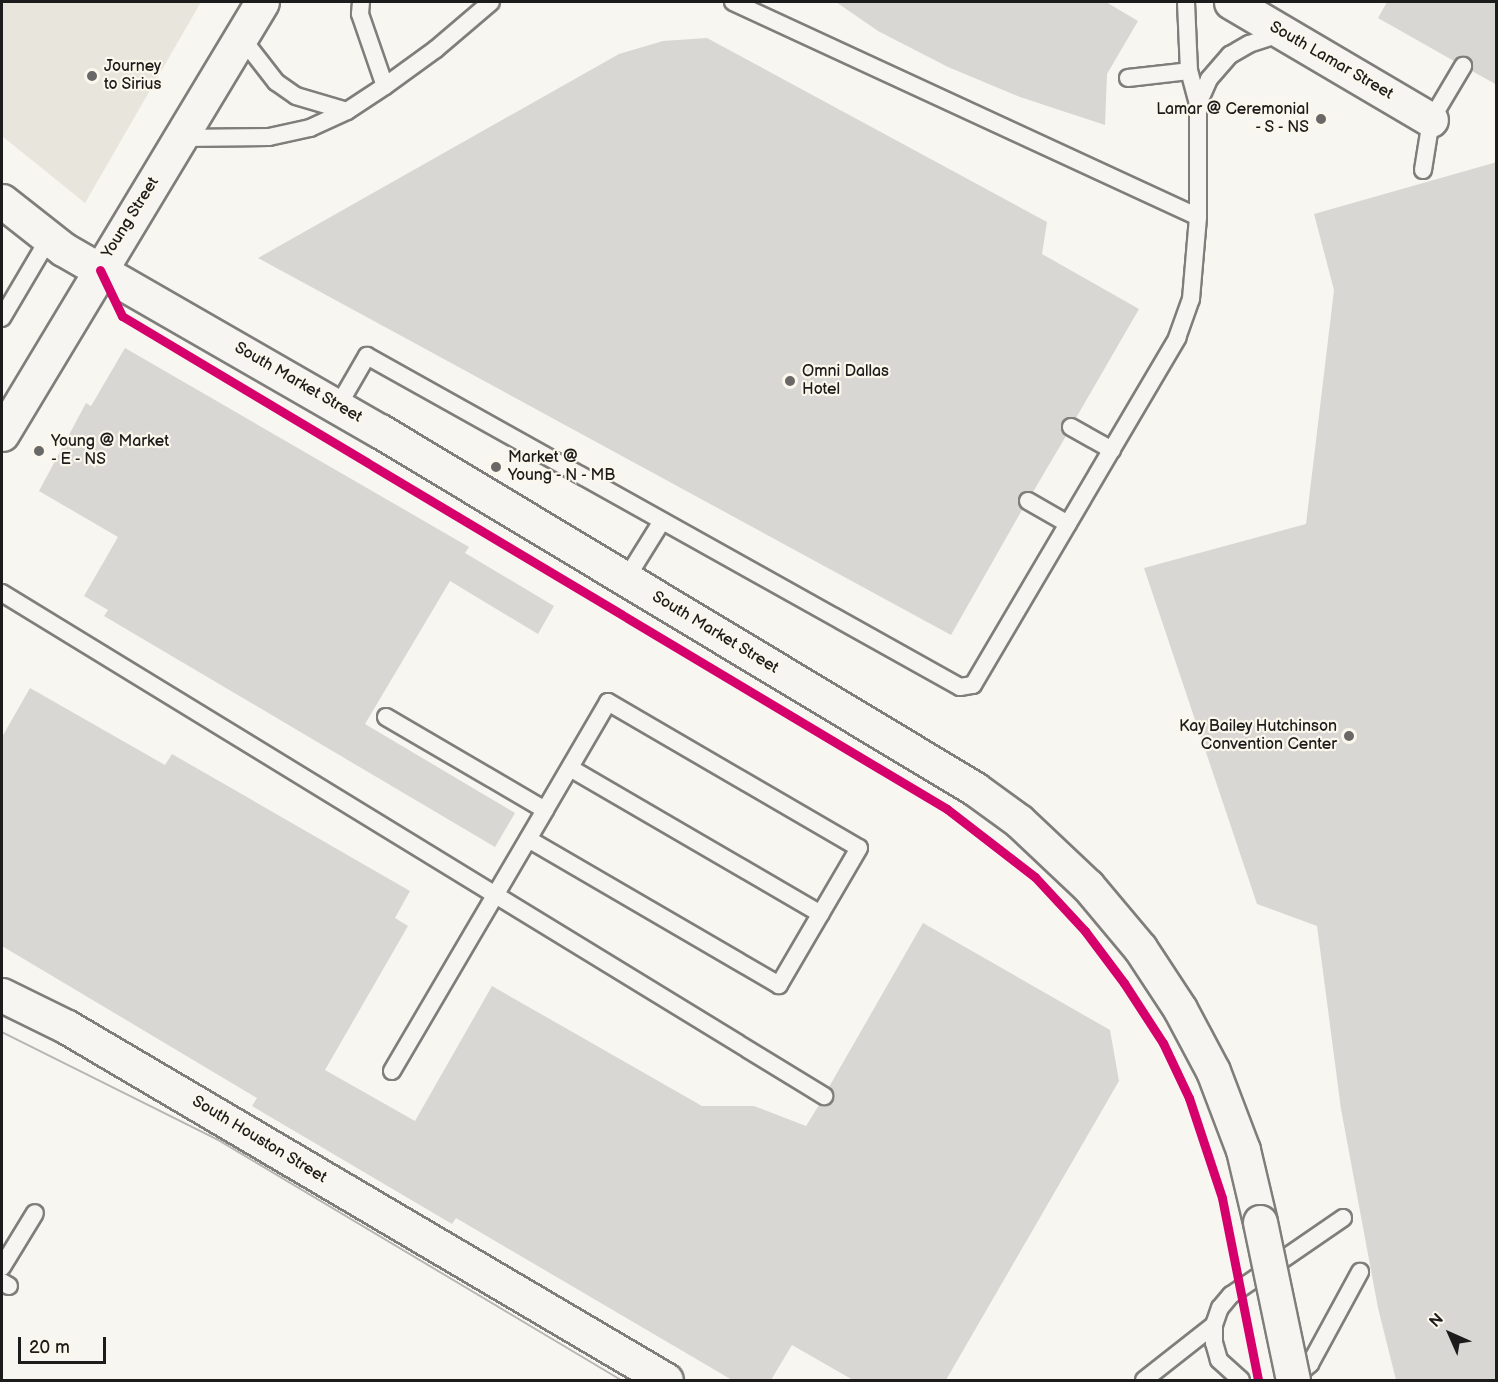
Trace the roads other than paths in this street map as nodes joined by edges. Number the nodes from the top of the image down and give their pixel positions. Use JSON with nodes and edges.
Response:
{"nodes":[{"id":1,"x":262,"y":2,"type":"edge"},
{"id":2,"x":361,"y":2,"type":"edge"},
{"id":3,"x":491,"y":2,"type":"edge"},
{"id":4,"x":733,"y":2,"type":"edge"},
{"id":5,"x":1186,"y":2,"type":"edge"},
{"id":6,"x":1231,"y":2,"type":"edge"},
{"id":7,"x":1283,"y":33,"type":"junction"},
{"id":8,"x":241,"y":37,"type":"junction"},
{"id":9,"x":1463,"y":66,"type":"dead end"},
{"id":10,"x":1189,"y":71,"type":"junction"},
{"id":11,"x":1128,"y":78,"type":"dead end"},
{"id":12,"x":385,"y":86,"type":"junction"},
{"id":13,"x":1198,"y":104,"type":"junction"},
{"id":14,"x":347,"y":111,"type":"junction"},
{"id":15,"x":1431,"y":120,"type":"junction"},
{"id":16,"x":181,"y":138,"type":"junction"},
{"id":17,"x":1423,"y":170,"type":"dead end"},
{"id":18,"x":2,"y":201,"type":"edge"},
{"id":19,"x":1198,"y":217,"type":"junction"},
{"id":20,"x":48,"y":240,"type":"junction"},
{"id":21,"x":100,"y":270,"type":"junction"},
{"id":22,"x":2,"y":318,"type":"edge"},
{"id":23,"x":338,"y":406,"type":"junction"},
{"id":24,"x":1071,"y":427,"type":"dead end"},
{"id":25,"x":2,"y":434,"type":"edge"},
{"id":26,"x":1112,"y":450,"type":"junction"},
{"id":27,"x":1028,"y":501,"type":"dead end"},
{"id":28,"x":662,"y":521,"type":"junction"},
{"id":29,"x":1068,"y":524,"type":"junction"},
{"id":30,"x":626,"y":579,"type":"junction"},
{"id":31,"x":2,"y":593,"type":"edge"},
{"id":32,"x":386,"y":717,"type":"dead end"},
{"id":33,"x":570,"y":768,"type":"junction"},
{"id":34,"x":545,"y":810,"type":"junction"},
{"id":35,"x":528,"y":839,"type":"junction"},
{"id":36,"x":496,"y":894,"type":"junction"},
{"id":37,"x":820,"y":914,"type":"junction"},
{"id":38,"x":2,"y":995,"type":"edge"},
{"id":39,"x":392,"y":1071,"type":"dead end"},
{"id":40,"x":824,"y":1096,"type":"dead end"},
{"id":41,"x":35,"y":1213,"type":"dead end"},
{"id":42,"x":1343,"y":1218,"type":"dead end"},
{"id":43,"x":2,"y":1267,"type":"edge"},
{"id":44,"x":1360,"y":1272,"type":"dead end"},
{"id":45,"x":1214,"y":1325,"type":"junction"},
{"id":46,"x":666,"y":1380,"type":"edge"},
{"id":47,"x":1144,"y":1380,"type":"edge"},
{"id":48,"x":1241,"y":1380,"type":"edge"},
{"id":49,"x":1291,"y":1380,"type":"edge"}],
"edges":[{"from":1,"to":8,"type":"main road","name":"Young Street"},
{"from":2,"to":12,"type":"lane"},
{"from":3,"to":12,"type":"lane"},
{"from":4,"to":19,"type":"lane"},
{"from":5,"to":10,"type":"lane"},
{"from":6,"to":7,"type":"main road","name":"South Lamar Street"},
{"from":7,"to":13,"type":"lane"},
{"from":7,"to":15,"type":"main road","name":"South Lamar Street"},
{"from":8,"to":14,"type":"lane"},
{"from":8,"to":16,"type":"main road","name":"Young Street"},
{"from":9,"to":15,"type":"lane"},
{"from":10,"to":11,"type":"lane"},
{"from":10,"to":13,"type":"lane"},
{"from":12,"to":14,"type":"lane"},
{"from":13,"to":19,"type":"lane"},
{"from":14,"to":16,"type":"lane"},
{"from":15,"to":17,"type":"lane"},
{"from":16,"to":21,"type":"main road","name":"Young Street"},
{"from":18,"to":20,"type":"main road","name":"South Market Street"},
{"from":19,"to":26,"type":"lane"},
{"from":20,"to":21,"type":"main road","name":"South Market Street"},
{"from":20,"to":22,"type":"lane"},
{"from":21,"to":23,"type":"main road","name":"South Market Street"},
{"from":21,"to":25,"type":"main road","name":"Young Street"},
{"from":23,"to":28,"type":"lane"},
{"from":23,"to":30,"type":"main road","name":"South Market Street"},
{"from":24,"to":26,"type":"lane"},
{"from":26,"to":29,"type":"lane"},
{"from":27,"to":29,"type":"lane"},
{"from":28,"to":29,"type":"lane"},
{"from":28,"to":30,"type":"lane"},
{"from":30,"to":49,"type":"main road","name":"South Market Street","bridge":true},
{"from":31,"to":36,"type":"lane"},
{"from":32,"to":34,"type":"lane"},
{"from":33,"to":34,"type":"lane"},
{"from":33,"to":37,"type":"lane"},
{"from":33,"to":37,"type":"lane"},
{"from":34,"to":35,"type":"lane"},
{"from":35,"to":36,"type":"lane"},
{"from":35,"to":37,"type":"lane"},
{"from":36,"to":39,"type":"lane"},
{"from":36,"to":40,"type":"lane"},
{"from":38,"to":46,"type":"main road","name":"South Houston Street"},
{"from":41,"to":43,"type":"lane"},
{"from":42,"to":45,"type":"lane"},
{"from":44,"to":49,"type":"lane"},
{"from":45,"to":47,"type":"lane"},
{"from":45,"to":48,"type":"lane"}]}
